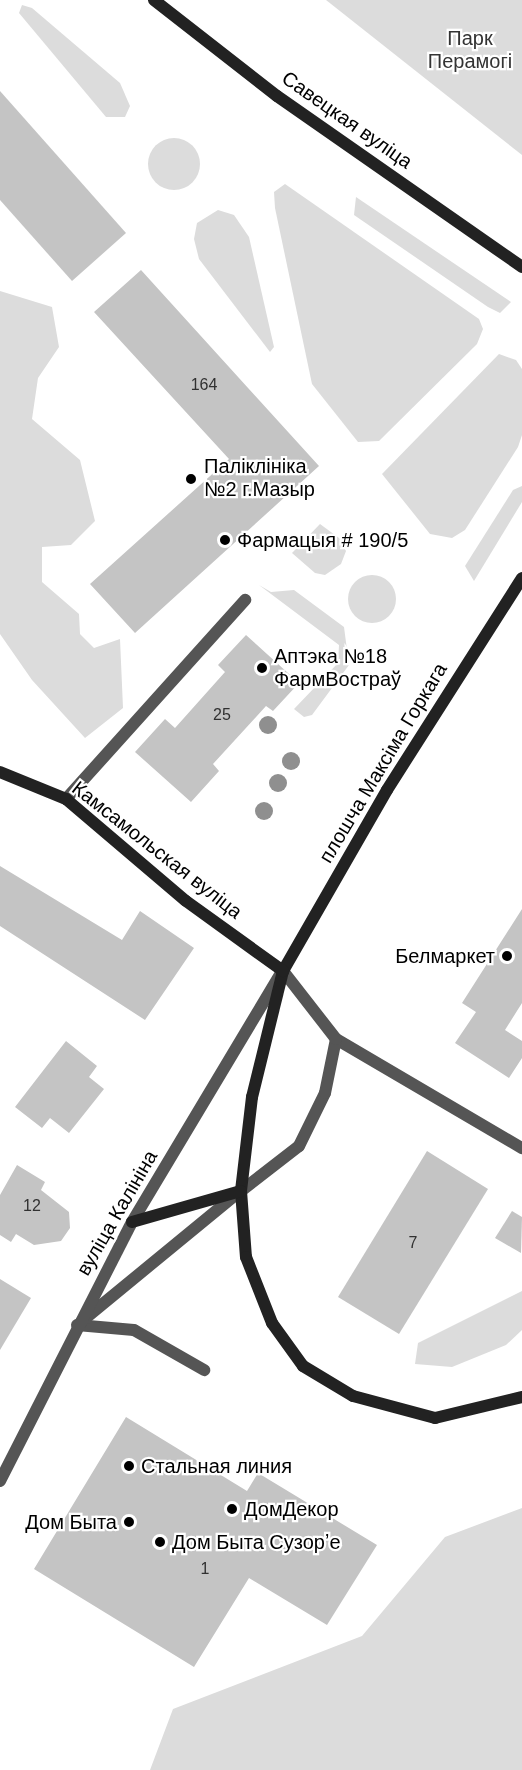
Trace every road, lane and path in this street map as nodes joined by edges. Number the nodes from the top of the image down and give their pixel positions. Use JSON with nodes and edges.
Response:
{"nodes":[{"id":1,"x":154,"y":0,"type":"edge"},
{"id":2,"x":522,"y":267,"type":"edge"},
{"id":3,"x":522,"y":578,"type":"edge"},
{"id":4,"x":245,"y":600,"type":"dead end"},
{"id":5,"x":0,"y":772,"type":"edge"},
{"id":6,"x":66,"y":799,"type":"junction"},
{"id":7,"x":282,"y":971,"type":"junction"},
{"id":8,"x":336,"y":1039,"type":"junction"},
{"id":9,"x":522,"y":1148,"type":"edge"},
{"id":10,"x":241,"y":1191,"type":"junction"},
{"id":11,"x":132,"y":1222,"type":"junction"},
{"id":12,"x":77,"y":1325,"type":"junction"},
{"id":13,"x":204,"y":1370,"type":"dead end"},
{"id":14,"x":522,"y":1396,"type":"edge"},
{"id":15,"x":3,"y":1466,"type":"edge"},
{"id":16,"x":0,"y":1481,"type":"edge"}],
"edges":[{"from":1,"to":2,"type":"main road","name":"Савецкая вуліца"},
{"from":3,"to":7,"type":"main road","name":"плошча Максіма Горкага"},
{"from":4,"to":6,"type":"street"},
{"from":5,"to":6,"type":"main road","name":"Камсамольская вуліца"},
{"from":6,"to":7,"type":"main road","name":"Камсамольская вуліца"},
{"from":7,"to":8,"type":"street"},
{"from":7,"to":10,"type":"main road","name":"плошча Максіма Горкага"},
{"from":7,"to":11,"type":"street","name":"вуліца Калініна"},
{"from":8,"to":9,"type":"street"},
{"from":8,"to":10,"type":"street"},
{"from":10,"to":11,"type":"main road"},
{"from":10,"to":12,"type":"street"},
{"from":10,"to":14,"type":"main road","name":"плошча Максіма Горкага"},
{"from":11,"to":12,"type":"street","name":"вуліца Калініна"},
{"from":12,"to":13,"type":"street"},
{"from":12,"to":15,"type":"street","name":"вуліца Калініна"},
{"from":15,"to":16,"type":"street","name":"вуліца Калініна"}]}
